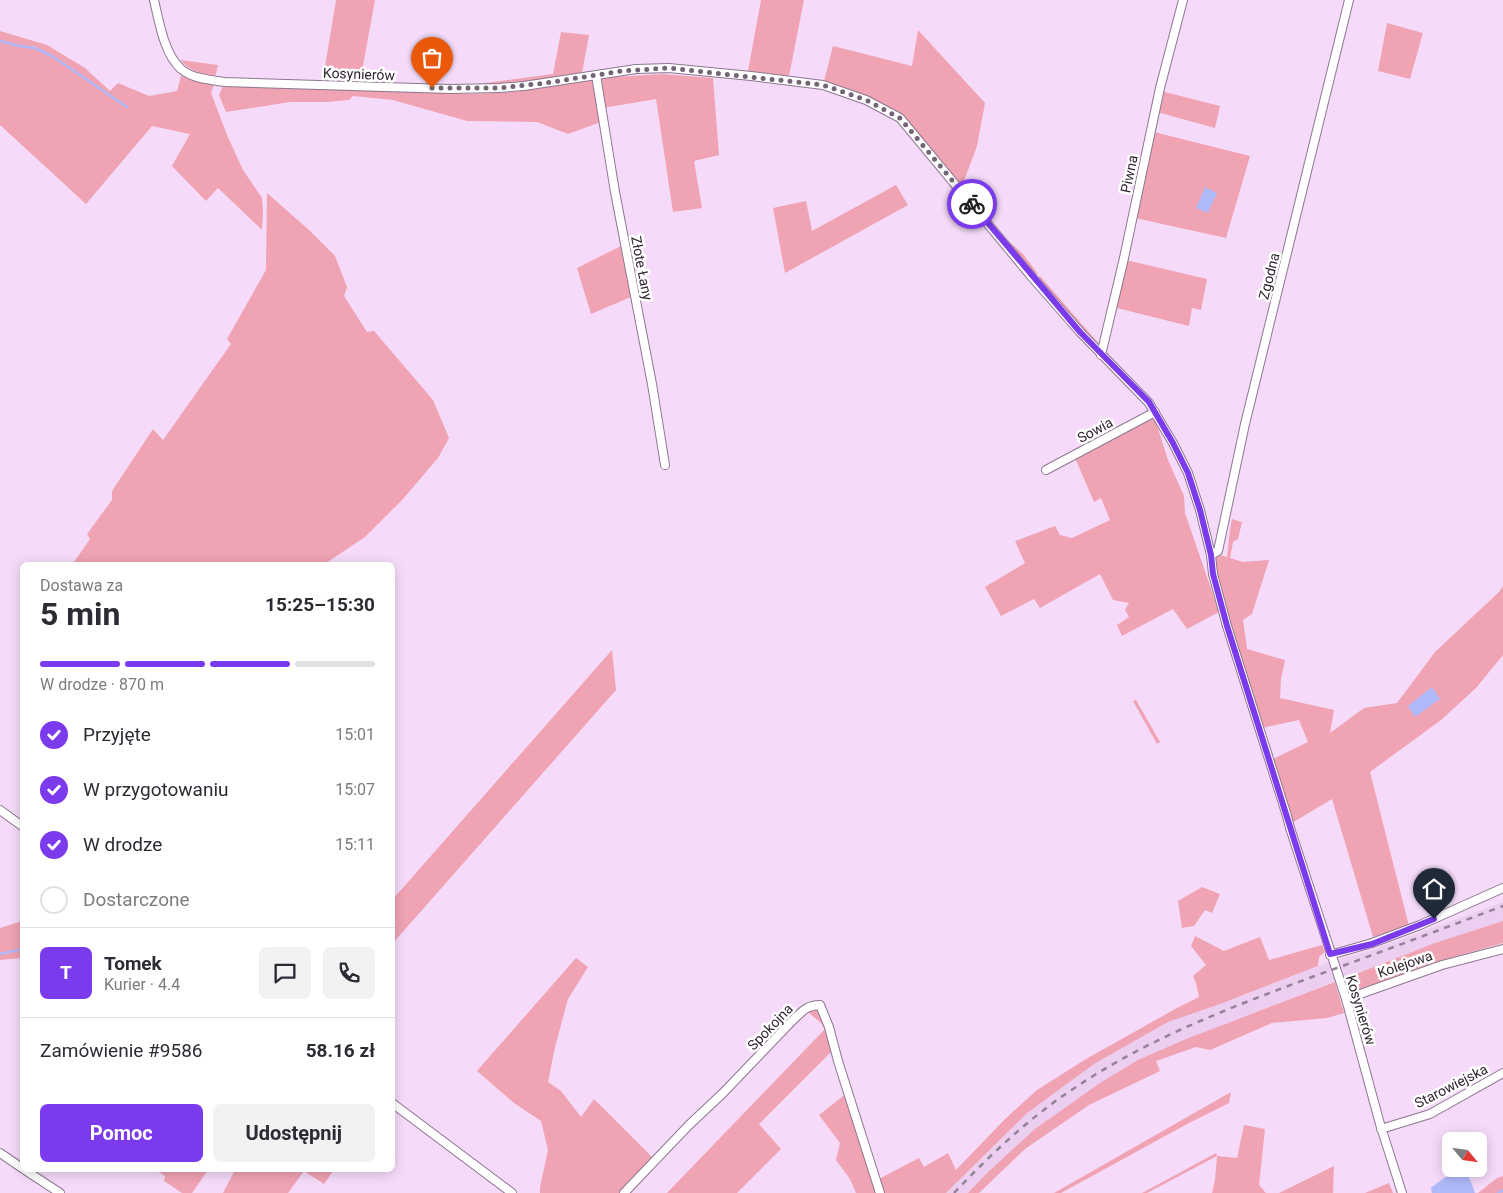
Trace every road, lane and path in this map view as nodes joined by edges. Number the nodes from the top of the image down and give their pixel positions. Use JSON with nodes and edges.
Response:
{"nodes":[{"id":1,"x":154,"y":0,"type":"edge"},
{"id":2,"x":1183,"y":0,"type":"edge"},
{"id":3,"x":1349,"y":0,"type":"edge"},
{"id":4,"x":596,"y":75,"type":"junction"},
{"id":5,"x":1101,"y":355,"type":"junction"},
{"id":6,"x":1155,"y":412,"type":"junction"},
{"id":7,"x":665,"y":465,"type":"dead end"},
{"id":8,"x":1046,"y":470,"type":"dead end"},
{"id":9,"x":1211,"y":555,"type":"junction"},
{"id":10,"x":0,"y":810,"type":"edge"},
{"id":11,"x":20,"y":825,"type":"edge"},
{"id":12,"x":1503,"y":888,"type":"edge"},
{"id":13,"x":1503,"y":949,"type":"edge"},
{"id":14,"x":1330,"y":954,"type":"junction"},
{"id":15,"x":1346,"y":999,"type":"junction"},
{"id":16,"x":1503,"y":1073,"type":"edge"},
{"id":17,"x":395,"y":1105,"type":"edge"},
{"id":18,"x":1381,"y":1129,"type":"junction"},
{"id":19,"x":0,"y":1153,"type":"edge"},
{"id":20,"x":20,"y":1166,"type":"edge"},
{"id":21,"x":28,"y":1172,"type":"edge"},
{"id":22,"x":60,"y":1193,"type":"edge"},
{"id":23,"x":512,"y":1193,"type":"edge"},
{"id":24,"x":624,"y":1193,"type":"edge"},
{"id":25,"x":880,"y":1193,"type":"edge"},
{"id":26,"x":1402,"y":1193,"type":"edge"}],
"edges":[{"from":1,"to":4,"type":"street","name":"Kosynierów"},
{"from":2,"to":5,"type":"street","name":"Piwna"},
{"from":3,"to":9,"type":"street","name":"Zgodna"},
{"from":4,"to":5,"type":"street","name":"Kosynierów"},
{"from":4,"to":7,"type":"street","name":"Złote Łany"},
{"from":5,"to":6,"type":"street","name":"Kosynierów"},
{"from":6,"to":8,"type":"street","name":"Sowia"},
{"from":6,"to":9,"type":"street","name":"Kosynierów"},
{"from":9,"to":14,"type":"street","name":"Kosynierów"},
{"from":10,"to":11,"type":"street"},
{"from":12,"to":14,"type":"street"},
{"from":13,"to":15,"type":"street","name":"Kolejowa"},
{"from":14,"to":15,"type":"street","name":"Kosynierów"},
{"from":15,"to":18,"type":"street","name":"Kosynierów"},
{"from":16,"to":18,"type":"street","name":"Starowiejska"},
{"from":17,"to":23,"type":"street"},
{"from":18,"to":26,"type":"street","name":"Kosynierów"},
{"from":19,"to":20,"type":"street"},
{"from":21,"to":22,"type":"street"},
{"from":24,"to":25,"type":"street","name":"Spokojna"}]}
